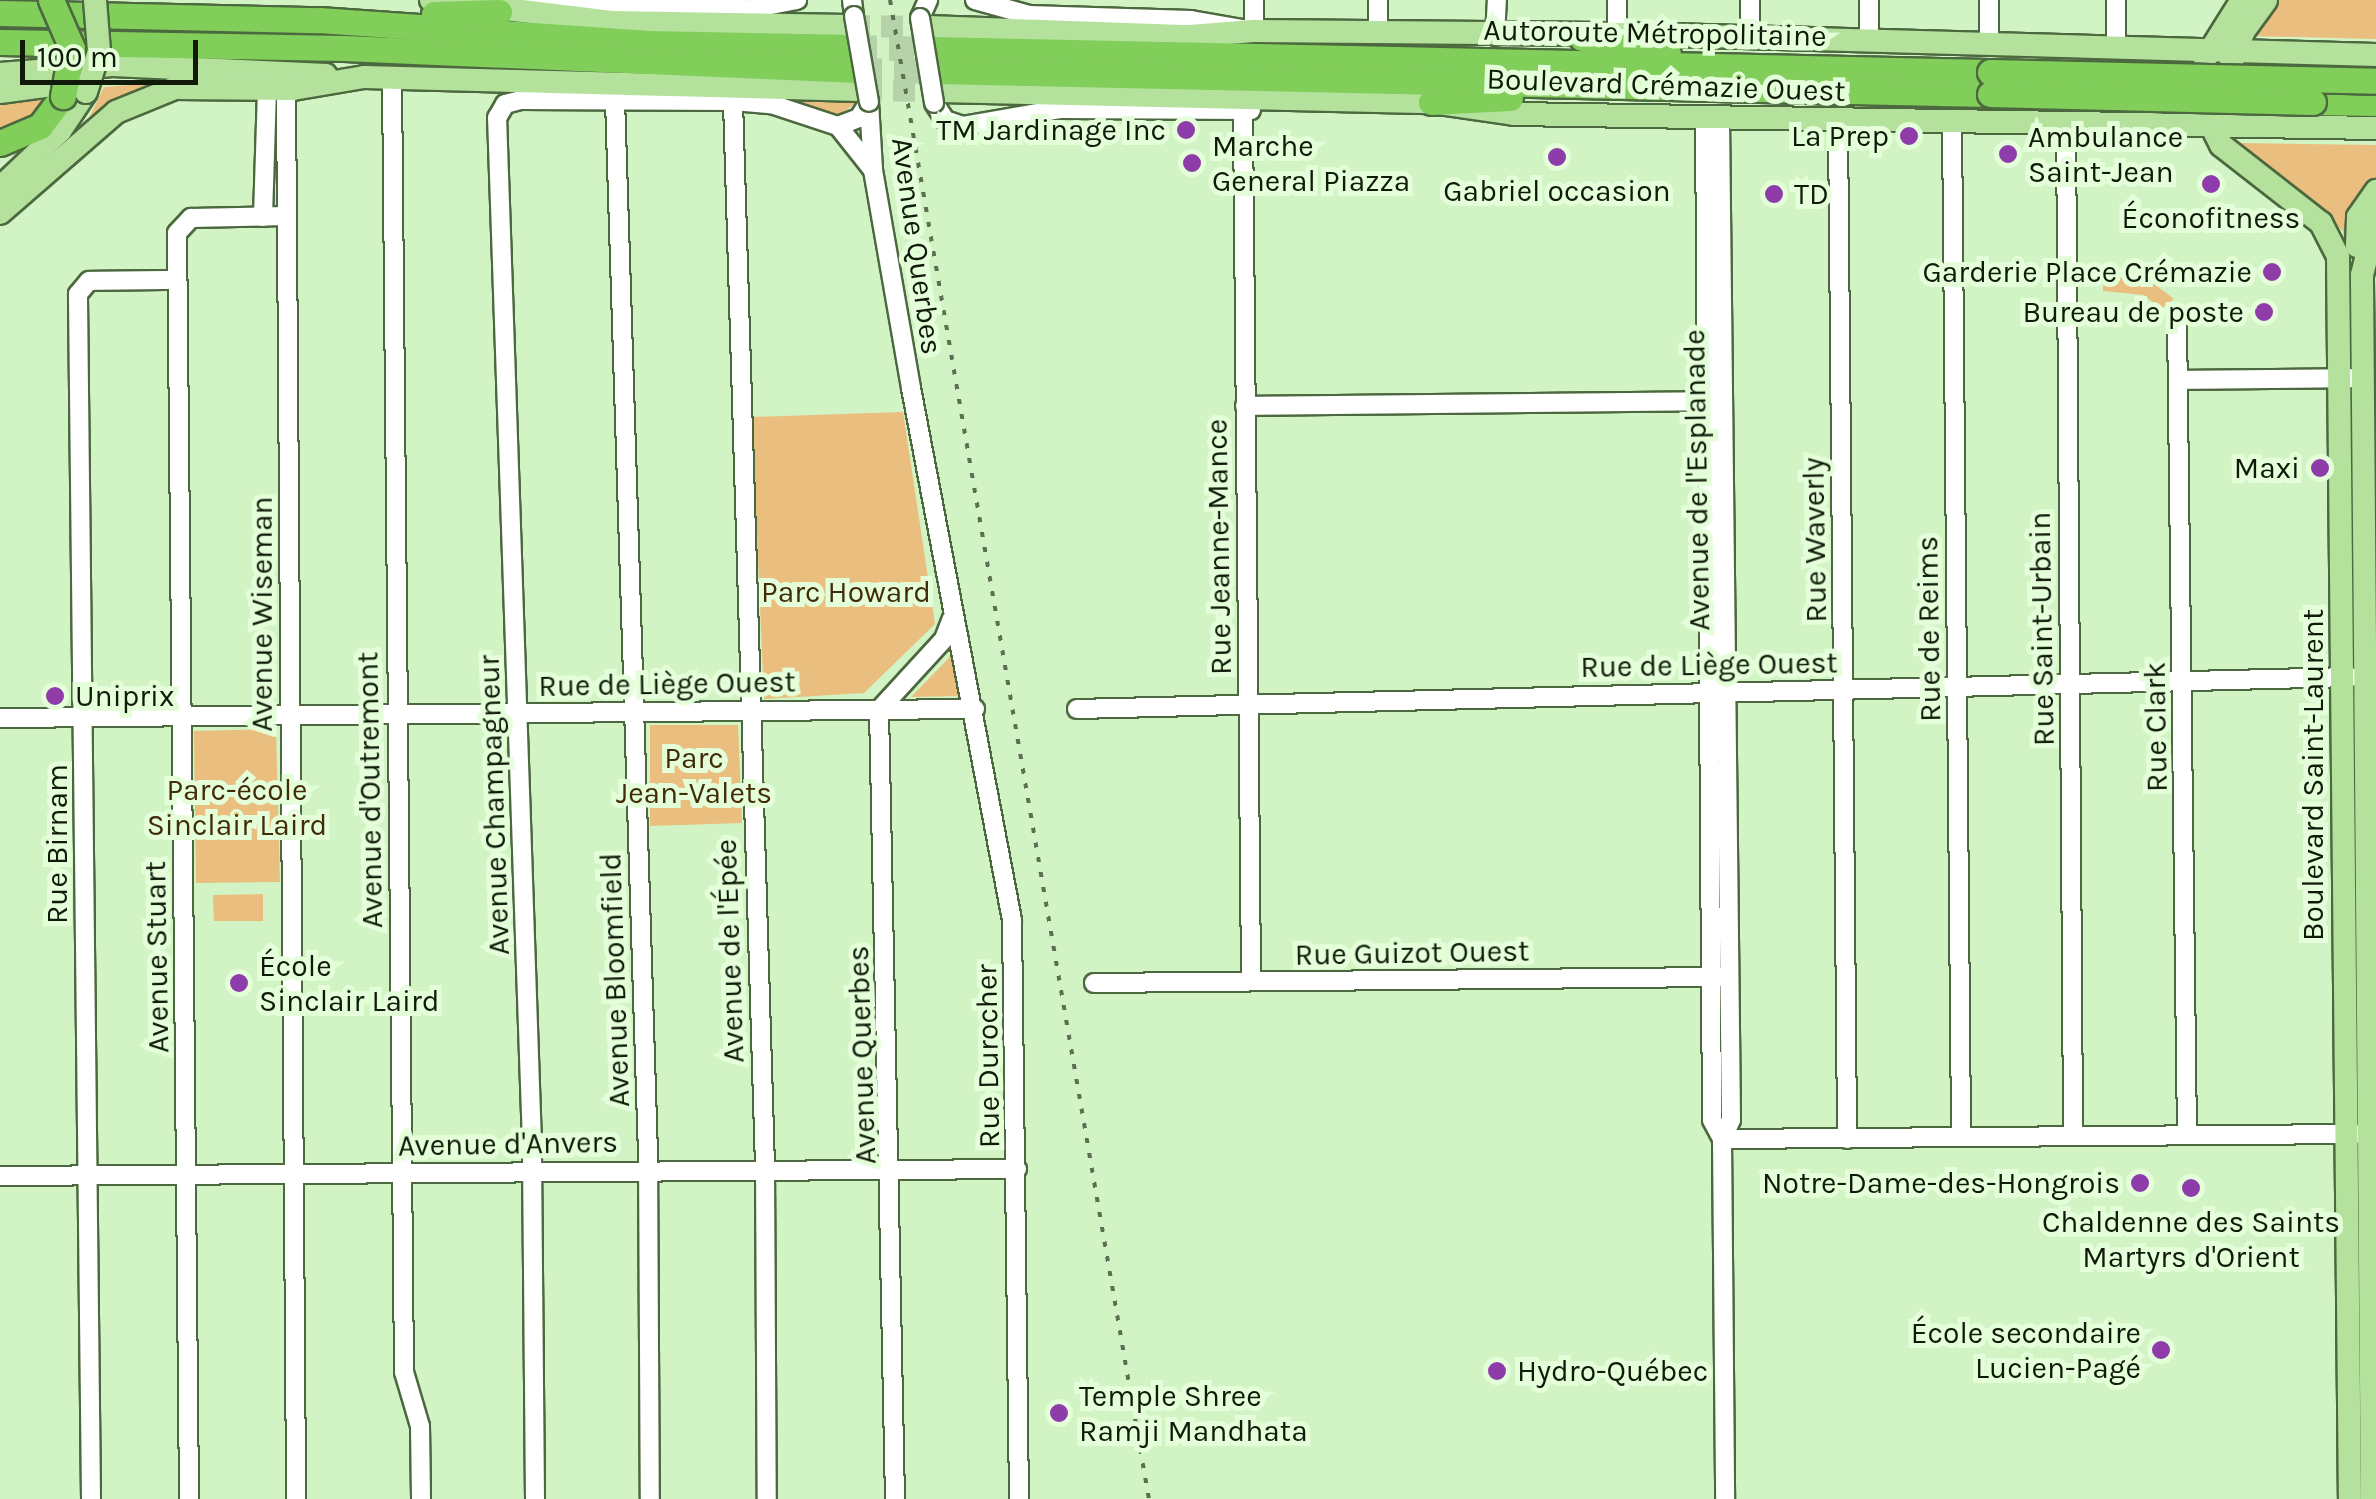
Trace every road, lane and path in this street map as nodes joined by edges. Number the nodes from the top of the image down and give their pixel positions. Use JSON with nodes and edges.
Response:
{"nodes":[{"id":1,"x":51,"y":0,"type":"edge"},
{"id":2,"x":66,"y":0,"type":"edge"},
{"id":3,"x":95,"y":0,"type":"edge"},
{"id":4,"x":431,"y":0,"type":"edge"},
{"id":5,"x":532,"y":0,"type":"edge"},
{"id":6,"x":797,"y":0,"type":"edge"},
{"id":7,"x":976,"y":0,"type":"edge"},
{"id":8,"x":1254,"y":0,"type":"edge"},
{"id":9,"x":1378,"y":0,"type":"edge"},
{"id":10,"x":1497,"y":0,"type":"edge"},
{"id":11,"x":1616,"y":0,"type":"edge"},
{"id":12,"x":1750,"y":0,"type":"edge"},
{"id":13,"x":1869,"y":0,"type":"edge"},
{"id":14,"x":1989,"y":0,"type":"edge"},
{"id":15,"x":2116,"y":0,"type":"edge"},
{"id":16,"x":2242,"y":0,"type":"edge"},
{"id":17,"x":2266,"y":0,"type":"edge"},
{"id":18,"x":1130,"y":9,"type":"edge"},
{"id":19,"x":499,"y":12,"type":"junction"},
{"id":20,"x":0,"y":13,"type":"edge"},
{"id":21,"x":318,"y":20,"type":"junction"},
{"id":22,"x":1254,"y":30,"type":"junction"},
{"id":23,"x":1378,"y":34,"type":"junction"},
{"id":24,"x":1617,"y":35,"type":"junction"},
{"id":25,"x":1495,"y":36,"type":"junction"},
{"id":26,"x":1750,"y":37,"type":"junction"},
{"id":27,"x":1582,"y":38,"type":"junction"},
{"id":28,"x":1870,"y":39,"type":"junction"},
{"id":29,"x":0,"y":42,"type":"edge"},
{"id":30,"x":1989,"y":42,"type":"junction"},
{"id":31,"x":2116,"y":46,"type":"junction"},
{"id":32,"x":856,"y":50,"type":"edge"},
{"id":33,"x":931,"y":51,"type":"edge"},
{"id":34,"x":2376,"y":55,"type":"edge"},
{"id":35,"x":2206,"y":58,"type":"junction"},
{"id":36,"x":2232,"y":59,"type":"junction"},
{"id":37,"x":1767,"y":68,"type":"junction"},
{"id":38,"x":166,"y":70,"type":"junction"},
{"id":39,"x":0,"y":74,"type":"edge"},
{"id":40,"x":364,"y":77,"type":"junction"},
{"id":41,"x":392,"y":78,"type":"junction"},
{"id":42,"x":531,"y":80,"type":"junction"},
{"id":43,"x":2376,"y":81,"type":"edge"},
{"id":44,"x":1990,"y":83,"type":"junction"},
{"id":45,"x":1695,"y":88,"type":"junction"},
{"id":46,"x":277,"y":89,"type":"junction"},
{"id":47,"x":0,"y":92,"type":"edge"},
{"id":48,"x":74,"y":94,"type":"junction"},
{"id":49,"x":1278,"y":98,"type":"junction"},
{"id":50,"x":580,"y":99,"type":"junction"},
{"id":51,"x":615,"y":100,"type":"junction"},
{"id":52,"x":733,"y":102,"type":"junction"},
{"id":53,"x":1430,"y":102,"type":"junction"},
{"id":54,"x":2376,"y":103,"type":"edge"},
{"id":55,"x":1243,"y":113,"type":"junction"},
{"id":56,"x":2206,"y":117,"type":"junction"},
{"id":57,"x":1713,"y":118,"type":"junction"},
{"id":58,"x":1952,"y":120,"type":"junction"},
{"id":59,"x":1838,"y":121,"type":"junction"},
{"id":60,"x":2066,"y":122,"type":"junction"},
{"id":61,"x":838,"y":126,"type":"junction"},
{"id":62,"x":2376,"y":128,"type":"edge"},
{"id":63,"x":0,"y":143,"type":"edge"},
{"id":64,"x":874,"y":170,"type":"junction"},
{"id":65,"x":0,"y":188,"type":"edge"},
{"id":66,"x":2376,"y":191,"type":"edge"},
{"id":67,"x":0,"y":214,"type":"edge"},
{"id":68,"x":287,"y":216,"type":"junction"},
{"id":69,"x":264,"y":217,"type":"junction"},
{"id":70,"x":2376,"y":220,"type":"edge"},
{"id":71,"x":2362,"y":259,"type":"junction"},
{"id":72,"x":177,"y":280,"type":"junction"},
{"id":73,"x":2176,"y":318,"type":"dead end"},
{"id":74,"x":2351,"y":379,"type":"junction"},
{"id":75,"x":2181,"y":380,"type":"junction"},
{"id":76,"x":1715,"y":401,"type":"junction"},
{"id":77,"x":1245,"y":406,"type":"junction"},
{"id":78,"x":949,"y":627,"type":"junction"},
{"id":79,"x":2371,"y":676,"type":"edge"},
{"id":80,"x":2342,"y":677,"type":"junction"},
{"id":81,"x":2184,"y":681,"type":"junction"},
{"id":82,"x":2070,"y":684,"type":"junction"},
{"id":83,"x":1957,"y":686,"type":"junction"},
{"id":84,"x":1844,"y":690,"type":"junction"},
{"id":85,"x":1718,"y":692,"type":"junction"},
{"id":86,"x":1248,"y":705,"type":"junction"},
{"id":87,"x":975,"y":709,"type":"junction"},
{"id":88,"x":1077,"y":709,"type":"dead end"},
{"id":89,"x":751,"y":710,"type":"junction"},
{"id":90,"x":879,"y":710,"type":"junction"},
{"id":91,"x":634,"y":712,"type":"junction"},
{"id":92,"x":519,"y":713,"type":"junction"},
{"id":93,"x":397,"y":714,"type":"junction"},
{"id":94,"x":291,"y":716,"type":"junction"},
{"id":95,"x":182,"y":717,"type":"junction"},
{"id":96,"x":0,"y":718,"type":"edge"},
{"id":97,"x":84,"y":718,"type":"junction"},
{"id":98,"x":1720,"y":977,"type":"junction"},
{"id":99,"x":1251,"y":982,"type":"junction"},
{"id":100,"x":1094,"y":983,"type":"dead end"},
{"id":101,"x":2364,"y":1134,"type":"edge"},
{"id":102,"x":2187,"y":1135,"type":"junction"},
{"id":103,"x":2073,"y":1136,"type":"junction"},
{"id":104,"x":1961,"y":1137,"type":"junction"},
{"id":105,"x":1722,"y":1139,"type":"junction"},
{"id":106,"x":1847,"y":1139,"type":"junction"},
{"id":107,"x":892,"y":1169,"type":"junction"},
{"id":108,"x":1017,"y":1169,"type":"junction"},
{"id":109,"x":648,"y":1170,"type":"junction"},
{"id":110,"x":765,"y":1170,"type":"junction"},
{"id":111,"x":532,"y":1172,"type":"junction"},
{"id":112,"x":402,"y":1173,"type":"junction"},
{"id":113,"x":293,"y":1174,"type":"junction"},
{"id":114,"x":186,"y":1175,"type":"junction"},
{"id":115,"x":0,"y":1176,"type":"edge"},
{"id":116,"x":88,"y":1176,"type":"junction"},
{"id":117,"x":90,"y":1499,"type":"edge"},
{"id":118,"x":190,"y":1499,"type":"edge"},
{"id":119,"x":296,"y":1499,"type":"edge"},
{"id":120,"x":420,"y":1499,"type":"edge"},
{"id":121,"x":535,"y":1499,"type":"edge"},
{"id":122,"x":650,"y":1499,"type":"edge"},
{"id":123,"x":767,"y":1499,"type":"edge"},
{"id":124,"x":895,"y":1499,"type":"edge"},
{"id":125,"x":1018,"y":1499,"type":"edge"},
{"id":126,"x":1725,"y":1499,"type":"edge"},
{"id":127,"x":2350,"y":1499,"type":"edge"},
{"id":128,"x":2372,"y":1499,"type":"edge"}],
"edges":[{"from":1,"to":48,"type":"highway","bridge":true},
{"from":2,"to":48,"type":"highway"},
{"from":3,"to":48,"type":"main road","bridge":true},
{"from":4,"to":19,"type":"main road"},
{"from":5,"to":6,"type":"street"},
{"from":7,"to":18,"type":"street"},
{"from":8,"to":22,"type":"street"},
{"from":9,"to":23,"type":"street"},
{"from":10,"to":25,"type":"street"},
{"from":11,"to":24,"type":"street"},
{"from":12,"to":26,"type":"street"},
{"from":13,"to":28,"type":"street"},
{"from":14,"to":30,"type":"street"},
{"from":15,"to":31,"type":"street"},
{"from":16,"to":35,"type":"main road"},
{"from":17,"to":36,"type":"main road"},
{"from":18,"to":22,"type":"street"},
{"from":19,"to":21,"type":"highway"},
{"from":19,"to":32,"type":"main road"},
{"from":20,"to":21,"type":"highway"},
{"from":21,"to":32,"type":"highway"},
{"from":22,"to":23,"type":"main road","name":"Boulevard Crémazie Ouest"},
{"from":22,"to":33,"type":"main road","name":"Boulevard Crémazie Ouest"},
{"from":23,"to":25,"type":"main road","name":"Boulevard Crémazie Ouest"},
{"from":24,"to":26,"type":"main road","name":"Boulevard Crémazie Ouest"},
{"from":24,"to":27,"type":"main road","name":"Boulevard Crémazie Ouest"},
{"from":25,"to":27,"type":"main road","name":"Boulevard Crémazie Ouest"},
{"from":26,"to":28,"type":"main road","name":"Boulevard Crémazie Ouest"},
{"from":27,"to":37,"type":"highway"},
{"from":28,"to":30,"type":"main road","name":"Boulevard Crémazie Ouest"},
{"from":29,"to":32,"type":"highway"},
{"from":30,"to":31,"type":"main road","name":"Boulevard Crémazie Ouest"},
{"from":31,"to":35,"type":"main road","name":"Boulevard Crémazie Ouest"},
{"from":32,"to":42,"type":"main road"},
{"from":32,"to":61,"type":"street"},
{"from":32,"to":64,"type":"street","name":"Avenue Querbes"},
{"from":33,"to":37,"type":"highway","name":"Autoroute Métropolitaine"},
{"from":33,"to":45,"type":"highway","name":"Autoroute Métropolitaine"},
{"from":33,"to":49,"type":"main road","name":"Boulevard Crémazie Ouest"},
{"from":33,"to":55,"type":"street"},
{"from":34,"to":36,"type":"main road","name":"Boulevard Crémazie Ouest"},
{"from":35,"to":36,"type":"main road","name":"Boulevard Crémazie Ouest"},
{"from":37,"to":44,"type":"highway","name":"Autoroute Métropolitaine"},
{"from":38,"to":39,"type":"main road"},
{"from":38,"to":40,"type":"main road"},
{"from":38,"to":47,"type":"main road"},
{"from":40,"to":41,"type":"main road"},
{"from":40,"to":46,"type":"main road"},
{"from":41,"to":42,"type":"main road"},
{"from":41,"to":93,"type":"street","name":"Avenue d'Outremont"},
{"from":42,"to":50,"type":"street"},
{"from":43,"to":44,"type":"highway","name":"Autoroute Métropolitaine","bridge":true},
{"from":44,"to":45,"type":"highway","name":"Autoroute Métropolitaine"},
{"from":44,"to":54,"type":"highway","name":"Autoroute Métropolitaine","bridge":true},
{"from":45,"to":53,"type":"highway"},
{"from":46,"to":67,"type":"main road"},
{"from":46,"to":68,"type":"street","name":"Avenue Wiseman"},
{"from":46,"to":69,"type":"street"},
{"from":48,"to":63,"type":"highway"},
{"from":48,"to":65,"type":"main road"},
{"from":49,"to":53,"type":"main road","name":"Boulevard Crémazie Ouest"},
{"from":49,"to":55,"type":"street"},
{"from":50,"to":51,"type":"street"},
{"from":50,"to":92,"type":"street","name":"Avenue Champagneur"},
{"from":51,"to":52,"type":"street"},
{"from":51,"to":91,"type":"street","name":"Avenue Bloomfield"},
{"from":52,"to":61,"type":"street"},
{"from":52,"to":89,"type":"street","name":"Avenue de l'Épée"},
{"from":53,"to":57,"type":"main road","name":"Boulevard Crémazie Ouest"},
{"from":55,"to":77,"type":"street","name":"Rue Jeanne-Mance"},
{"from":56,"to":60,"type":"main road","name":"Boulevard Crémazie Ouest"},
{"from":56,"to":62,"type":"main road","name":"Boulevard Crémazie Ouest"},
{"from":56,"to":74,"type":"main road","name":"Boulevard Saint-Laurent"},
{"from":57,"to":59,"type":"main road","name":"Boulevard Crémazie Ouest"},
{"from":57,"to":76,"type":"street","name":"Avenue de l'Esplanade"},
{"from":58,"to":59,"type":"main road","name":"Boulevard Crémazie Ouest"},
{"from":58,"to":60,"type":"main road","name":"Boulevard Crémazie Ouest"},
{"from":58,"to":83,"type":"street","name":"Rue de Reims"},
{"from":59,"to":84,"type":"street","name":"Rue Waverly"},
{"from":60,"to":82,"type":"street","name":"Rue Saint-Urbain"},
{"from":61,"to":64,"type":"street"},
{"from":64,"to":78,"type":"street","name":"Avenue Querbes"},
{"from":66,"to":71,"type":"main road"},
{"from":68,"to":69,"type":"street","name":"Avenue Stuart"},
{"from":68,"to":94,"type":"street","name":"Avenue Wiseman"},
{"from":69,"to":72,"type":"street","name":"Avenue Stuart"},
{"from":70,"to":71,"type":"main road","name":"Boulevard Saint-Laurent"},
{"from":71,"to":74,"type":"main road","name":"Boulevard Saint-Laurent"},
{"from":72,"to":95,"type":"street","name":"Avenue Stuart"},
{"from":72,"to":97,"type":"street","name":"Rue Birnam"},
{"from":73,"to":75,"type":"street","name":"Rue Clark"},
{"from":74,"to":75,"type":"street"},
{"from":74,"to":79,"type":"main road","name":"Boulevard Saint-Laurent"},
{"from":74,"to":80,"type":"main road","name":"Boulevard Saint-Laurent"},
{"from":75,"to":81,"type":"street","name":"Rue Clark"},
{"from":76,"to":77,"type":"street"},
{"from":76,"to":85,"type":"street","name":"Avenue de l'Esplanade"},
{"from":77,"to":86,"type":"street","name":"Rue Jeanne-Mance"},
{"from":78,"to":87,"type":"street","name":"Rue Durocher"},
{"from":78,"to":90,"type":"street"},
{"from":79,"to":80,"type":"street","name":"Rue de Liège Ouest"},
{"from":79,"to":101,"type":"main road","name":"Boulevard Saint-Laurent"},
{"from":80,"to":81,"type":"street","name":"Rue de Liège Ouest"},
{"from":80,"to":101,"type":"main road","name":"Boulevard Saint-Laurent"},
{"from":81,"to":82,"type":"street","name":"Rue de Liège Ouest"},
{"from":81,"to":102,"type":"street","name":"Rue Clark"},
{"from":82,"to":83,"type":"street","name":"Rue de Liège Ouest"},
{"from":82,"to":103,"type":"street","name":"Rue Saint-Urbain"},
{"from":83,"to":84,"type":"street","name":"Rue de Liège Ouest"},
{"from":83,"to":104,"type":"street","name":"Rue de Reims"},
{"from":84,"to":85,"type":"street","name":"Rue de Liège Ouest"},
{"from":84,"to":106,"type":"street","name":"Rue Waverly"},
{"from":85,"to":86,"type":"street","name":"Rue de Liège Ouest"},
{"from":85,"to":98,"type":"street","name":"Avenue de l'Esplanade"},
{"from":86,"to":88,"type":"street","name":"Rue de Liège Ouest"},
{"from":86,"to":99,"type":"street","name":"Rue Jeanne-Mance"},
{"from":87,"to":90,"type":"street","name":"Rue de Liège Ouest"},
{"from":87,"to":108,"type":"street","name":"Rue Durocher"},
{"from":89,"to":90,"type":"street","name":"Rue de Liège Ouest"},
{"from":89,"to":91,"type":"street","name":"Rue de Liège Ouest"},
{"from":89,"to":110,"type":"street","name":"Avenue de l'Épée"},
{"from":90,"to":107,"type":"street","name":"Avenue Querbes"},
{"from":91,"to":92,"type":"street","name":"Rue de Liège Ouest"},
{"from":91,"to":109,"type":"street","name":"Avenue Bloomfield"},
{"from":92,"to":93,"type":"street","name":"Rue de Liège Ouest"},
{"from":92,"to":111,"type":"street","name":"Avenue Champagneur"},
{"from":93,"to":94,"type":"street","name":"Rue de Liège Ouest"},
{"from":93,"to":112,"type":"street","name":"Avenue d'Outremont"},
{"from":94,"to":95,"type":"street","name":"Rue de Liège Ouest"},
{"from":94,"to":113,"type":"street","name":"Avenue Wiseman"},
{"from":95,"to":97,"type":"street","name":"Rue de Liège Ouest"},
{"from":95,"to":114,"type":"street","name":"Avenue Stuart"},
{"from":96,"to":97,"type":"street","name":"Rue de Liège Ouest"},
{"from":97,"to":116,"type":"street","name":"Rue Birnam"},
{"from":98,"to":99,"type":"street","name":"Rue Guizot Ouest"},
{"from":98,"to":105,"type":"street","name":"Avenue de l'Esplanade"},
{"from":99,"to":100,"type":"street","name":"Rue Guizot Ouest"},
{"from":101,"to":102,"type":"street"},
{"from":101,"to":127,"type":"main road","name":"Boulevard Saint-Laurent"},
{"from":101,"to":128,"type":"main road","name":"Boulevard Saint-Laurent"},
{"from":102,"to":103,"type":"street"},
{"from":103,"to":104,"type":"street"},
{"from":104,"to":106,"type":"street"},
{"from":105,"to":106,"type":"street"},
{"from":105,"to":126,"type":"street","name":"Avenue de l'Esplanade"},
{"from":107,"to":108,"type":"street","name":"Avenue d'Anvers"},
{"from":107,"to":110,"type":"street","name":"Avenue d'Anvers"},
{"from":107,"to":124,"type":"street","name":"Avenue Querbes"},
{"from":108,"to":125,"type":"street","name":"Rue Durocher"},
{"from":109,"to":110,"type":"street","name":"Avenue d'Anvers"},
{"from":109,"to":111,"type":"street","name":"Avenue d'Anvers"},
{"from":109,"to":122,"type":"street","name":"Avenue Bloomfield"},
{"from":110,"to":123,"type":"street","name":"Avenue de l'Épée"},
{"from":111,"to":112,"type":"street","name":"Avenue d'Anvers"},
{"from":111,"to":121,"type":"street","name":"Avenue Champagneur"},
{"from":112,"to":113,"type":"street","name":"Avenue d'Anvers"},
{"from":112,"to":120,"type":"street","name":"Avenue d'Outremont"},
{"from":113,"to":114,"type":"street","name":"Avenue d'Anvers"},
{"from":113,"to":119,"type":"street","name":"Avenue Wiseman"},
{"from":114,"to":116,"type":"street","name":"Avenue d'Anvers"},
{"from":114,"to":118,"type":"street","name":"Avenue Stuart"},
{"from":115,"to":116,"type":"street","name":"Avenue d'Anvers"},
{"from":116,"to":117,"type":"street","name":"Rue Birnam"}]}
